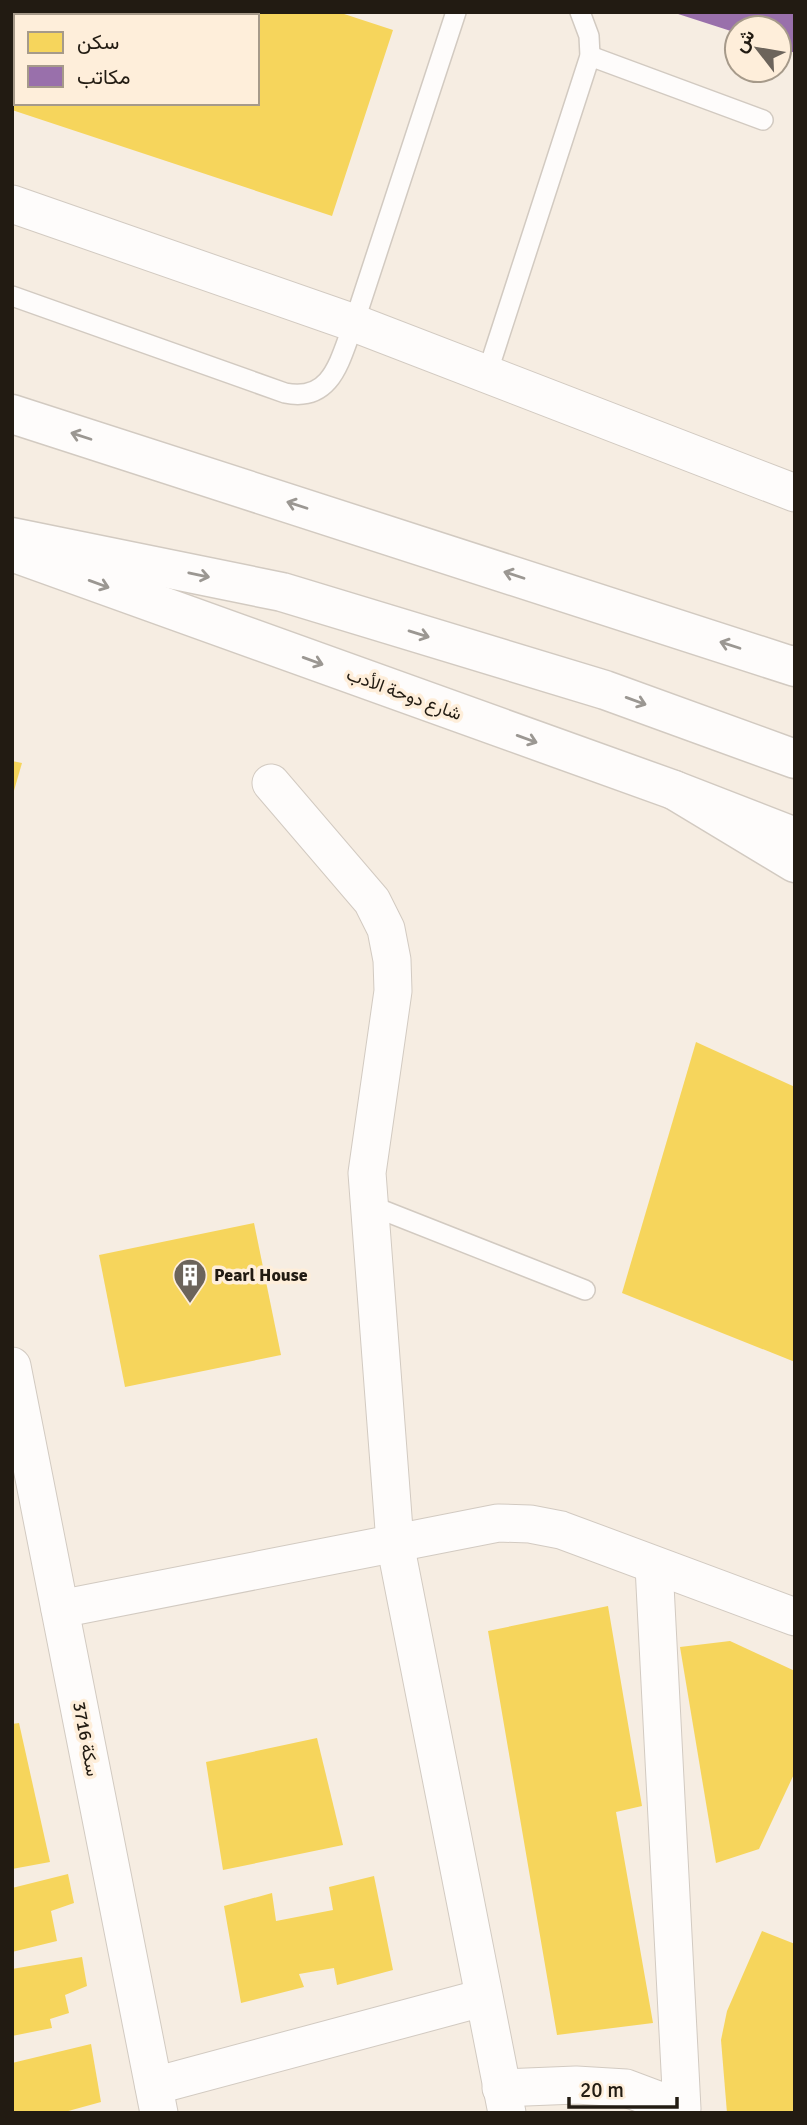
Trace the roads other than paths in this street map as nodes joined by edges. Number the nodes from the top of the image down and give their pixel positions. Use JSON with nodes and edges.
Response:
{"nodes":[{"id":1,"x":456,"y":12,"type":"edge"},
{"id":2,"x":580,"y":12,"type":"edge"},
{"id":3,"x":590,"y":56,"type":"junction"},
{"id":4,"x":763,"y":120,"type":"dead end"},
{"id":5,"x":12,"y":204,"type":"edge"},
{"id":6,"x":12,"y":296,"type":"edge"},
{"id":7,"x":355,"y":323,"type":"junction"},
{"id":8,"x":487,"y":374,"type":"junction"},
{"id":9,"x":12,"y":414,"type":"edge"},
{"id":10,"x":795,"y":493,"type":"edge"},
{"id":11,"x":12,"y":537,"type":"edge"},
{"id":12,"x":12,"y":552,"type":"edge"},
{"id":13,"x":793,"y":666,"type":"edge"},
{"id":14,"x":795,"y":759,"type":"edge"},
{"id":15,"x":271,"y":783,"type":"dead end"},
{"id":16,"x":674,"y":790,"type":"junction"},
{"id":17,"x":795,"y":838,"type":"edge"},
{"id":18,"x":795,"y":863,"type":"edge"},
{"id":19,"x":367,"y":1204,"type":"junction"},
{"id":20,"x":585,"y":1290,"type":"dead end"},
{"id":21,"x":12,"y":1366,"type":"edge"},
{"id":22,"x":395,"y":1543,"type":"junction"},
{"id":23,"x":654,"y":1566,"type":"junction"},
{"id":24,"x":60,"y":1609,"type":"junction"},
{"id":25,"x":795,"y":1617,"type":"edge"},
{"id":26,"x":482,"y":1998,"type":"junction"},
{"id":27,"x":156,"y":2099,"type":"edge"},
{"id":28,"x":504,"y":2100,"type":"edge"},
{"id":29,"x":684,"y":2112,"type":"edge"}],
"edges":[{"from":1,"to":7,"type":"lane"},
{"from":2,"to":3,"type":"lane"},
{"from":3,"to":4,"type":"lane"},
{"from":3,"to":8,"type":"lane"},
{"from":5,"to":7,"type":"street"},
{"from":6,"to":7,"type":"lane"},
{"from":7,"to":8,"type":"street"},
{"from":8,"to":10,"type":"street"},
{"from":13,"to":9,"type":"main road","one_way":true},
{"from":11,"to":14,"type":"main road","one_way":true},
{"from":12,"to":16,"type":"main road","name":"شارع دوحة الأدب","one_way":true},
{"from":15,"to":19,"type":"street"},
{"from":16,"to":17,"type":"main road","name":"شارع دوحة الأدب"},
{"from":16,"to":18,"type":"main road"},
{"from":19,"to":20,"type":"lane"},
{"from":19,"to":22,"type":"street"},
{"from":21,"to":24,"type":"street","name":"سكة 3716"},
{"from":22,"to":23,"type":"street"},
{"from":22,"to":24,"type":"street"},
{"from":22,"to":26,"type":"street"},
{"from":23,"to":25,"type":"street"},
{"from":23,"to":29,"type":"street"},
{"from":24,"to":27,"type":"street","name":"سكة 3716"},
{"from":26,"to":27,"type":"street"},
{"from":26,"to":28,"type":"street"},
{"from":28,"to":29,"type":"street"}]}
